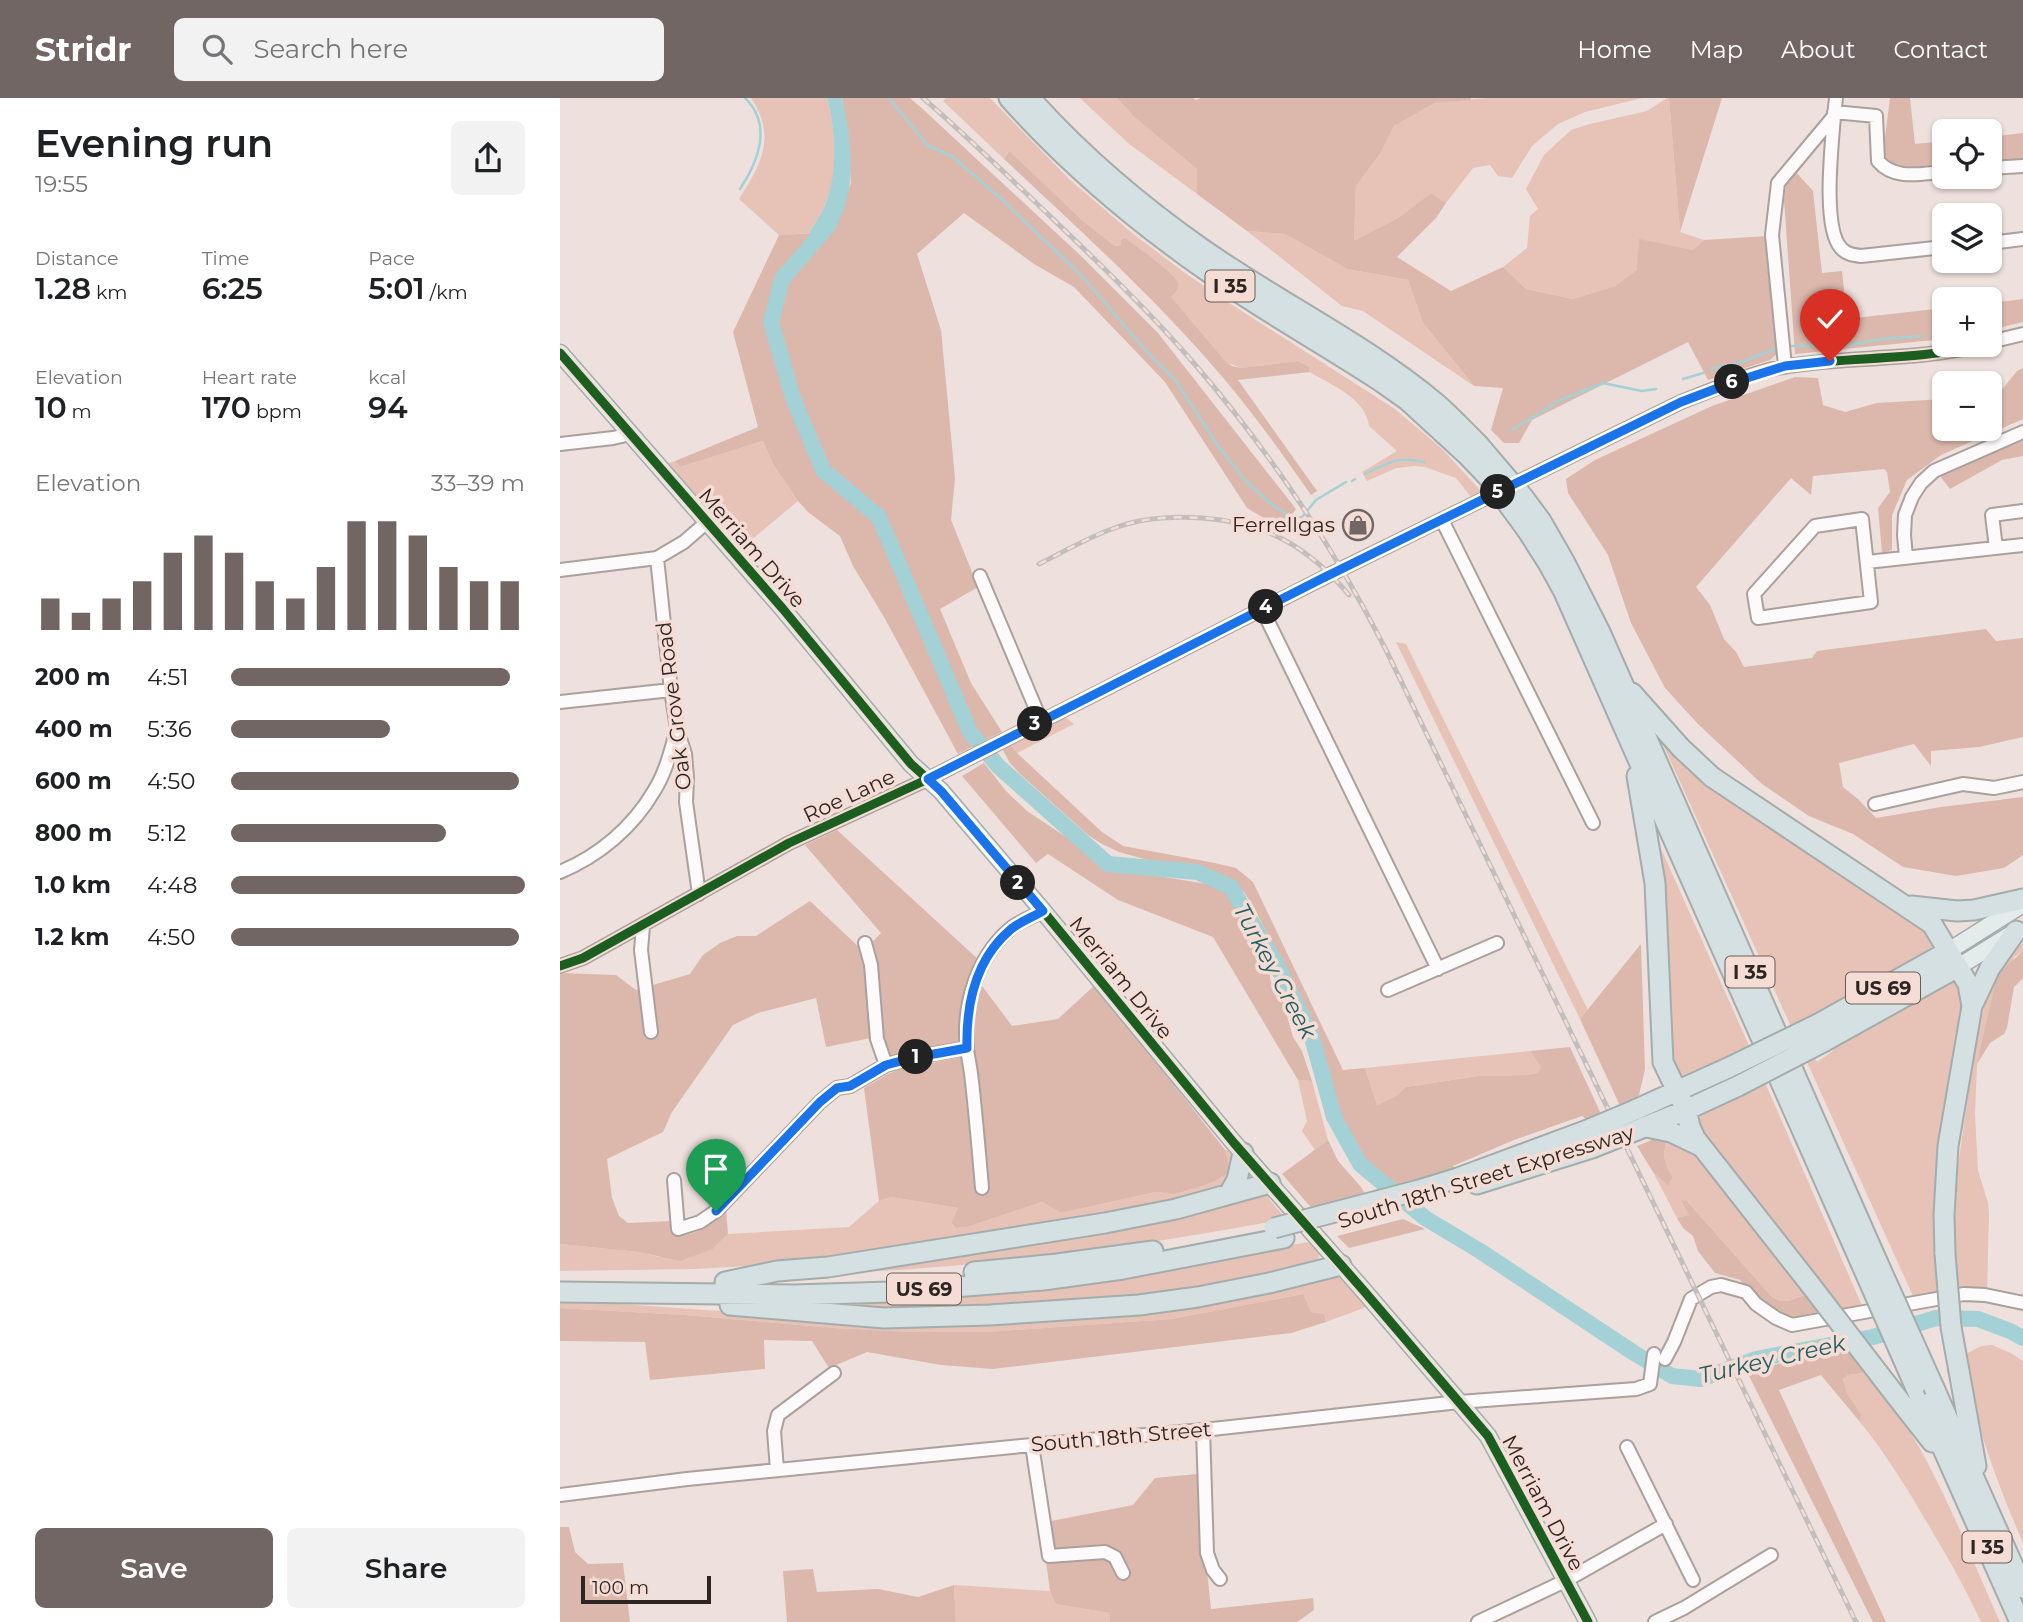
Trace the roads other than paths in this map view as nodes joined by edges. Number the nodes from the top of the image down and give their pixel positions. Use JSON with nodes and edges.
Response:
{"nodes":[{"id":1,"x":1009,"y":98,"type":"edge"},
{"id":2,"x":1030,"y":98,"type":"edge"},
{"id":3,"x":1835,"y":108,"type":"edge"},
{"id":4,"x":2023,"y":166,"type":"edge"},
{"id":5,"x":2002,"y":167,"type":"edge"},
{"id":6,"x":1932,"y":173,"type":"edge"},
{"id":7,"x":2023,"y":239,"type":"edge"},
{"id":8,"x":2002,"y":242,"type":"edge"},
{"id":9,"x":1932,"y":248,"type":"edge"},
{"id":10,"x":2023,"y":334,"type":"edge"},
{"id":11,"x":2002,"y":339,"type":"edge"},
{"id":12,"x":1932,"y":352,"type":"edge"},
{"id":13,"x":560,"y":353,"type":"edge"},
{"id":14,"x":1785,"y":366,"type":"junction"},
{"id":15,"x":627,"y":431,"type":"junction"},
{"id":16,"x":2023,"y":432,"type":"edge"},
{"id":17,"x":560,"y":444,"type":"edge"},
{"id":18,"x":1473,"y":449,"type":"junction"},
{"id":19,"x":2023,"y":511,"type":"edge"},
{"id":20,"x":1442,"y":520,"type":"junction"},
{"id":21,"x":707,"y":522,"type":"junction"},
{"id":22,"x":1534,"y":526,"type":"junction"},
{"id":23,"x":2023,"y":545,"type":"edge"},
{"id":24,"x":1996,"y":548,"type":"junction"},
{"id":25,"x":1906,"y":557,"type":"junction"},
{"id":26,"x":657,"y":558,"type":"junction"},
{"id":27,"x":1867,"y":562,"type":"junction"},
{"id":28,"x":560,"y":570,"type":"edge"},
{"id":29,"x":980,"y":576,"type":"dead end"},
{"id":30,"x":1262,"y":609,"type":"junction"},
{"id":31,"x":1622,"y":682,"type":"junction"},
{"id":32,"x":671,"y":690,"type":"junction"},
{"id":33,"x":560,"y":702,"type":"edge"},
{"id":34,"x":1041,"y":721,"type":"junction"},
{"id":35,"x":677,"y":729,"type":"junction"},
{"id":36,"x":1632,"y":748,"type":"junction"},
{"id":37,"x":928,"y":779,"type":"junction"},
{"id":38,"x":2023,"y":782,"type":"edge"},
{"id":39,"x":1875,"y":804,"type":"dead end"},
{"id":40,"x":1593,"y":823,"type":"dead end"},
{"id":41,"x":560,"y":872,"type":"edge"},
{"id":42,"x":699,"y":894,"type":"junction"},
{"id":43,"x":2023,"y":902,"type":"edge"},
{"id":44,"x":1906,"y":906,"type":"junction"},
{"id":45,"x":1043,"y":911,"type":"junction"},
{"id":46,"x":643,"y":926,"type":"junction"},
{"id":47,"x":2019,"y":928,"type":"edge"},
{"id":48,"x":865,"y":943,"type":"dead end"},
{"id":49,"x":1497,"y":943,"type":"dead end"},
{"id":50,"x":1953,"y":959,"type":"junction"},
{"id":51,"x":560,"y":966,"type":"edge"},
{"id":52,"x":1438,"y":969,"type":"junction"},
{"id":53,"x":1388,"y":990,"type":"dead end"},
{"id":54,"x":1972,"y":1006,"type":"junction"},
{"id":55,"x":650,"y":1032,"type":"dead end"},
{"id":56,"x":1822,"y":1033,"type":"junction"},
{"id":57,"x":967,"y":1048,"type":"junction"},
{"id":58,"x":1663,"y":1062,"type":"junction"},
{"id":59,"x":886,"y":1065,"type":"junction"},
{"id":60,"x":1676,"y":1091,"type":"junction"},
{"id":61,"x":1686,"y":1110,"type":"junction"},
{"id":62,"x":1643,"y":1117,"type":"junction"},
{"id":63,"x":1700,"y":1146,"type":"junction"},
{"id":64,"x":1243,"y":1153,"type":"junction"},
{"id":65,"x":674,"y":1180,"type":"dead end"},
{"id":66,"x":1270,"y":1183,"type":"junction"},
{"id":67,"x":982,"y":1188,"type":"dead end"},
{"id":68,"x":1229,"y":1194,"type":"junction"},
{"id":69,"x":1279,"y":1233,"type":"junction"},
{"id":70,"x":1869,"y":1261,"type":"junction"},
{"id":71,"x":1341,"y":1265,"type":"junction"},
{"id":72,"x":560,"y":1280,"type":"edge"},
{"id":73,"x":725,"y":1282,"type":"junction"},
{"id":74,"x":560,"y":1292,"type":"edge"},
{"id":75,"x":664,"y":1293,"type":"junction"},
{"id":76,"x":2023,"y":1303,"type":"edge"},
{"id":77,"x":834,"y":1373,"type":"dead end"},
{"id":78,"x":1925,"y":1388,"type":"junction"},
{"id":79,"x":1459,"y":1402,"type":"junction"},
{"id":80,"x":1203,"y":1430,"type":"junction"},
{"id":81,"x":1032,"y":1445,"type":"junction"},
{"id":82,"x":1627,"y":1447,"type":"dead end"},
{"id":83,"x":777,"y":1470,"type":"junction"},
{"id":84,"x":1954,"y":1471,"type":"junction"},
{"id":85,"x":1981,"y":1494,"type":"junction"},
{"id":86,"x":560,"y":1495,"type":"edge"},
{"id":87,"x":1666,"y":1524,"type":"junction"},
{"id":88,"x":1771,"y":1555,"type":"dead end"},
{"id":89,"x":1123,"y":1573,"type":"dead end"},
{"id":90,"x":1220,"y":1579,"type":"dead end"},
{"id":91,"x":1693,"y":1580,"type":"dead end"},
{"id":92,"x":1565,"y":1581,"type":"junction"},
{"id":93,"x":2023,"y":1588,"type":"edge"},
{"id":94,"x":1478,"y":1622,"type":"edge"},
{"id":95,"x":1588,"y":1622,"type":"edge"},
{"id":96,"x":1655,"y":1622,"type":"edge"},
{"id":97,"x":2020,"y":1622,"type":"edge"}],
"edges":[{"from":1,"to":18,"type":"highway","number":"I 35"},
{"from":2,"to":18,"type":"highway","number":"I 35"},
{"from":3,"to":6,"type":"street"},
{"from":3,"to":9,"type":"street"},
{"from":3,"to":14,"type":"street"},
{"from":4,"to":5,"type":"street"},
{"from":7,"to":8,"type":"street"},
{"from":10,"to":11,"type":"street"},
{"from":12,"to":14,"type":"street","name":"Roe Lane"},
{"from":13,"to":15,"type":"main road","name":"Merriam Drive"},
{"from":14,"to":20,"type":"street","name":"Roe Lane"},
{"from":15,"to":17,"type":"street"},
{"from":15,"to":21,"type":"main road","name":"Merriam Drive"},
{"from":16,"to":25,"type":"street"},
{"from":18,"to":22,"type":"highway","number":"I 35","bridge":true},
{"from":19,"to":24,"type":"street"},
{"from":20,"to":30,"type":"street","name":"Roe Lane"},
{"from":20,"to":40,"type":"street"},
{"from":21,"to":26,"type":"street"},
{"from":21,"to":37,"type":"main road","name":"Merriam Drive"},
{"from":22,"to":31,"type":"highway","number":"I 35"},
{"from":22,"to":36,"type":"highway","number":"I 35"},
{"from":23,"to":24,"type":"street"},
{"from":24,"to":25,"type":"street"},
{"from":25,"to":27,"type":"street"},
{"from":26,"to":28,"type":"street"},
{"from":26,"to":32,"type":"street","name":"Oak Grove Road"},
{"from":27,"to":27,"type":"street"},
{"from":29,"to":34,"type":"street"},
{"from":30,"to":34,"type":"street","name":"Roe Lane"},
{"from":30,"to":52,"type":"street"},
{"from":31,"to":44,"type":"highway"},
{"from":31,"to":70,"type":"highway","number":"I 35"},
{"from":32,"to":33,"type":"street"},
{"from":32,"to":35,"type":"street","name":"Oak Grove Road"},
{"from":34,"to":37,"type":"street","name":"Roe Lane"},
{"from":35,"to":41,"type":"street"},
{"from":35,"to":42,"type":"street","name":"Oak Grove Road"},
{"from":36,"to":58,"type":"highway"},
{"from":36,"to":70,"type":"highway","number":"I 35"},
{"from":37,"to":42,"type":"street","name":"Roe Lane"},
{"from":37,"to":45,"type":"main road","name":"Merriam Drive"},
{"from":38,"to":39,"type":"street"},
{"from":42,"to":46,"type":"street","name":"Roe Lane"},
{"from":43,"to":44,"type":"highway"},
{"from":43,"to":50,"type":"main road"},
{"from":44,"to":50,"type":"highway"},
{"from":45,"to":57,"type":"street"},
{"from":45,"to":64,"type":"main road","name":"Merriam Drive"},
{"from":46,"to":51,"type":"street","name":"Roe Lane"},
{"from":46,"to":55,"type":"street"},
{"from":47,"to":50,"type":"main road"},
{"from":47,"to":54,"type":"highway"},
{"from":48,"to":59,"type":"street"},
{"from":49,"to":52,"type":"street"},
{"from":50,"to":54,"type":"highway"},
{"from":50,"to":56,"type":"highway","name":"South 18th Street Expressway"},
{"from":52,"to":53,"type":"street"},
{"from":54,"to":85,"type":"highway","bridge":true},
{"from":56,"to":60,"type":"highway","name":"South 18th Street Expressway","number":"US 69","bridge":true},
{"from":56,"to":61,"type":"highway","name":"South 18th Street Expressway","bridge":true},
{"from":57,"to":59,"type":"street"},
{"from":57,"to":67,"type":"street"},
{"from":58,"to":60,"type":"highway"},
{"from":58,"to":62,"type":"highway"},
{"from":59,"to":65,"type":"street"},
{"from":60,"to":61,"type":"highway"},
{"from":60,"to":62,"type":"highway","name":"South 18th Street Expressway","number":"US 69"},
{"from":61,"to":62,"type":"highway","name":"South 18th Street Expressway"},
{"from":61,"to":63,"type":"highway"},
{"from":62,"to":63,"type":"highway"},
{"from":62,"to":69,"type":"highway","name":"South 18th Street Expressway","number":"US 69","bridge":true},
{"from":63,"to":84,"type":"highway","bridge":true},
{"from":64,"to":66,"type":"main road","name":"Merriam Drive"},
{"from":64,"to":68,"type":"highway"},
{"from":66,"to":68,"type":"highway"},
{"from":66,"to":71,"type":"main road","name":"Merriam Drive"},
{"from":68,"to":73,"type":"highway"},
{"from":69,"to":73,"type":"highway","name":"South 18th Street Expressway","number":"US 69"},
{"from":69,"to":75,"type":"highway","name":"South 18th Street Expressway","number":"US 69"},
{"from":70,"to":78,"type":"highway","number":"I 35","bridge":true},
{"from":71,"to":75,"type":"highway"},
{"from":71,"to":79,"type":"main road","name":"Merriam Drive"},
{"from":72,"to":73,"type":"highway","name":"South 18th Street Expressway","number":"US 69"},
{"from":74,"to":75,"type":"highway","name":"South 18th Street Expressway","number":"US 69"},
{"from":76,"to":79,"type":"street","name":"South 18th Street"},
{"from":77,"to":83,"type":"street"},
{"from":78,"to":84,"type":"highway","number":"I 35"},
{"from":78,"to":85,"type":"highway","number":"I 35"},
{"from":79,"to":80,"type":"street","name":"South 18th Street"},
{"from":79,"to":92,"type":"main road","name":"Merriam Drive"},
{"from":80,"to":81,"type":"street","name":"South 18th Street"},
{"from":80,"to":90,"type":"street"},
{"from":81,"to":83,"type":"street","name":"South 18th Street"},
{"from":81,"to":89,"type":"street"},
{"from":82,"to":87,"type":"street"},
{"from":83,"to":86,"type":"street","name":"South 18th Street"},
{"from":84,"to":97,"type":"highway","number":"I 35"},
{"from":85,"to":93,"type":"highway","number":"I 35"},
{"from":87,"to":91,"type":"street"},
{"from":87,"to":92,"type":"street"},
{"from":88,"to":96,"type":"street"},
{"from":92,"to":94,"type":"street"},
{"from":92,"to":95,"type":"main road","name":"Merriam Drive"}]}
